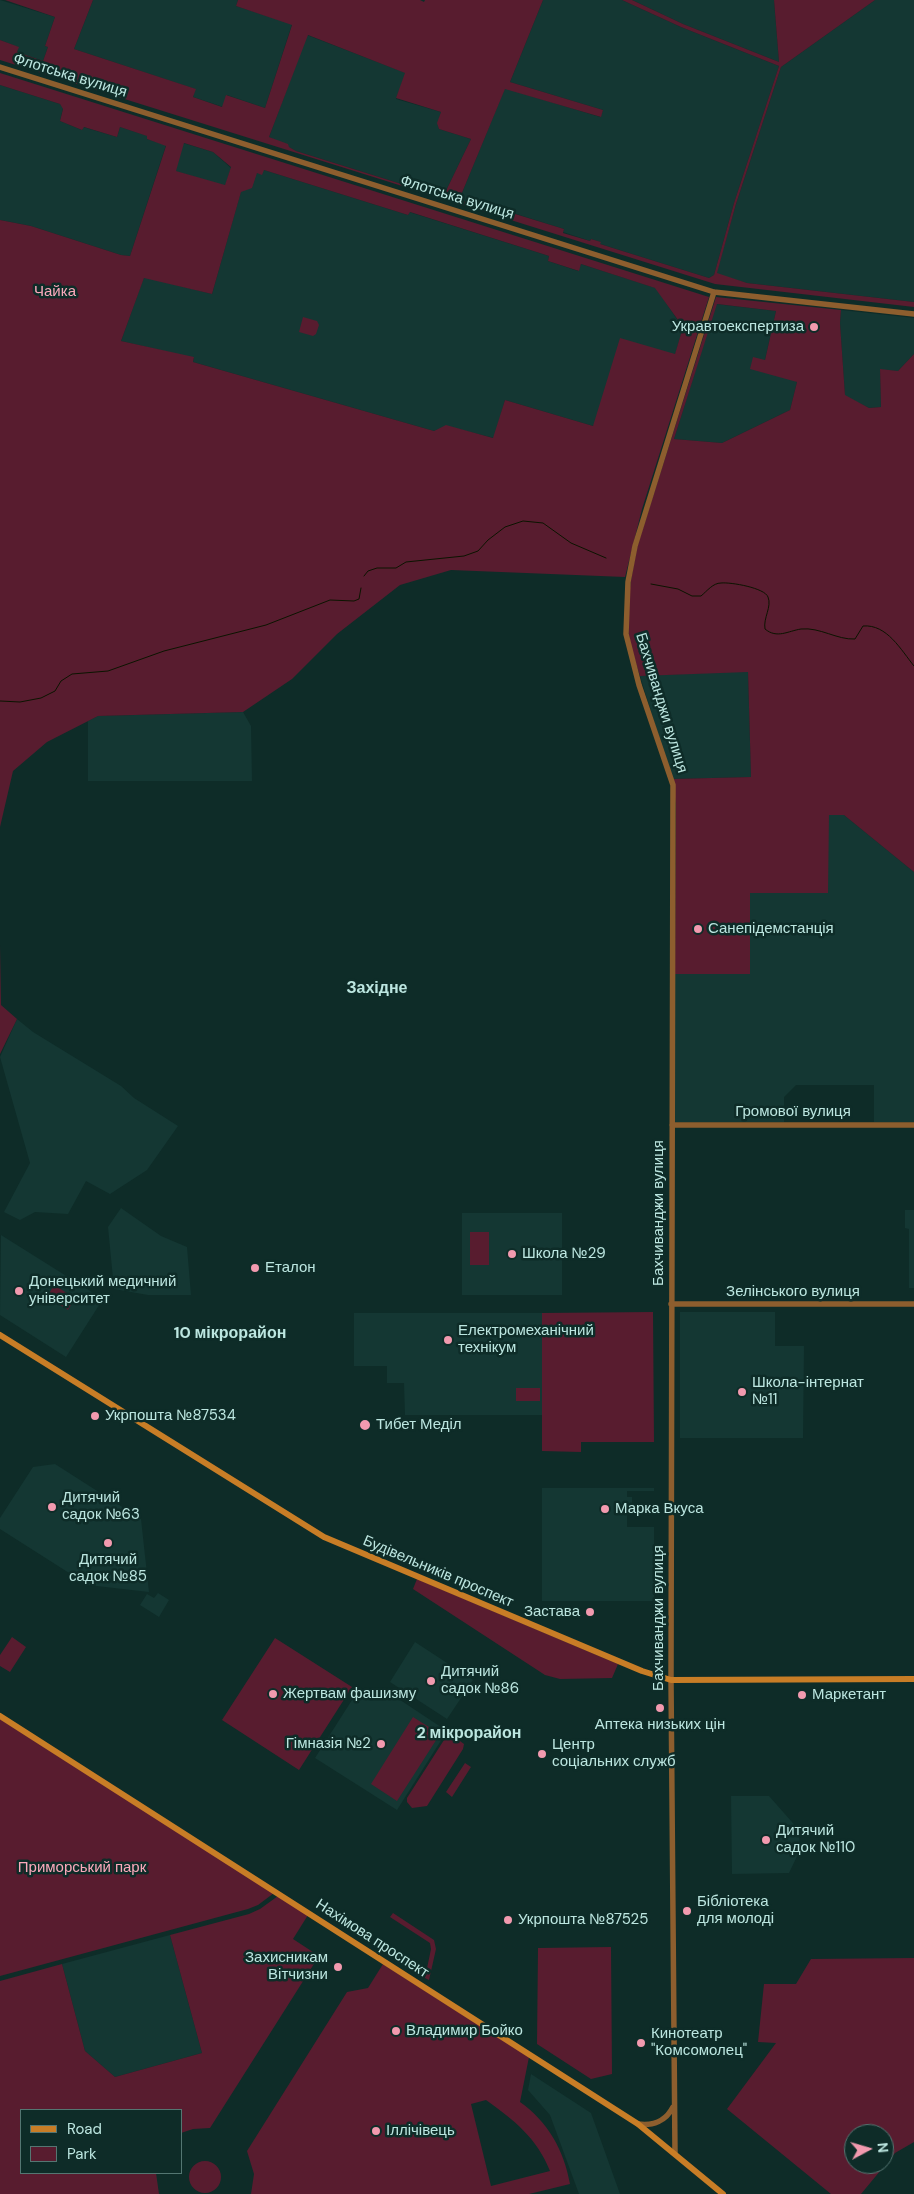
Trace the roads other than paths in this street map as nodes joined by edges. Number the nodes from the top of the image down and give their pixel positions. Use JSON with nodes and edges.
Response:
{"nodes":[{"id":1,"x":0,"y":67,"type":"edge"},
{"id":2,"x":714,"y":292,"type":"junction"},
{"id":3,"x":914,"y":314,"type":"edge"},
{"id":4,"x":672,"y":1125,"type":"junction"},
{"id":5,"x":914,"y":1125,"type":"edge"},
{"id":6,"x":672,"y":1304,"type":"junction"},
{"id":7,"x":914,"y":1304,"type":"edge"},
{"id":8,"x":0,"y":1335,"type":"edge"},
{"id":9,"x":914,"y":1679,"type":"edge"},
{"id":10,"x":671,"y":1680,"type":"junction"},
{"id":11,"x":0,"y":1716,"type":"edge"},
{"id":12,"x":674,"y":2105,"type":"junction"},
{"id":13,"x":638,"y":2124,"type":"junction"},
{"id":14,"x":675,"y":2154,"type":"junction"},
{"id":15,"x":723,"y":2194,"type":"edge"}],
"edges":[{"from":1,"to":2,"type":"street","name":"Флотська вулиця"},
{"from":2,"to":3,"type":"street","name":"Флотська вулиця"},
{"from":2,"to":4,"type":"street","name":"Бахчиванджи вулиця"},
{"from":4,"to":5,"type":"street","name":"Громової вулиця"},
{"from":4,"to":6,"type":"street","name":"Бахчиванджи вулиця"},
{"from":6,"to":7,"type":"street","name":"Зелінського вулиця"},
{"from":6,"to":10,"type":"street","name":"Бахчиванджи вулиця"},
{"from":8,"to":10,"type":"main road","name":"Будівельників проспект"},
{"from":9,"to":10,"type":"main road","name":"Будівельників проспект"},
{"from":10,"to":12,"type":"street","name":"Бахчиванджи вулиця"},
{"from":11,"to":13,"type":"main road","name":"Нахімова проспект"},
{"from":12,"to":13,"type":"street"},
{"from":12,"to":14,"type":"street","name":"Бахчиванджи вулиця"},
{"from":13,"to":14,"type":"main road","name":"Нахімова проспект"},
{"from":14,"to":15,"type":"main road","name":"Нахімова проспект"}]}
